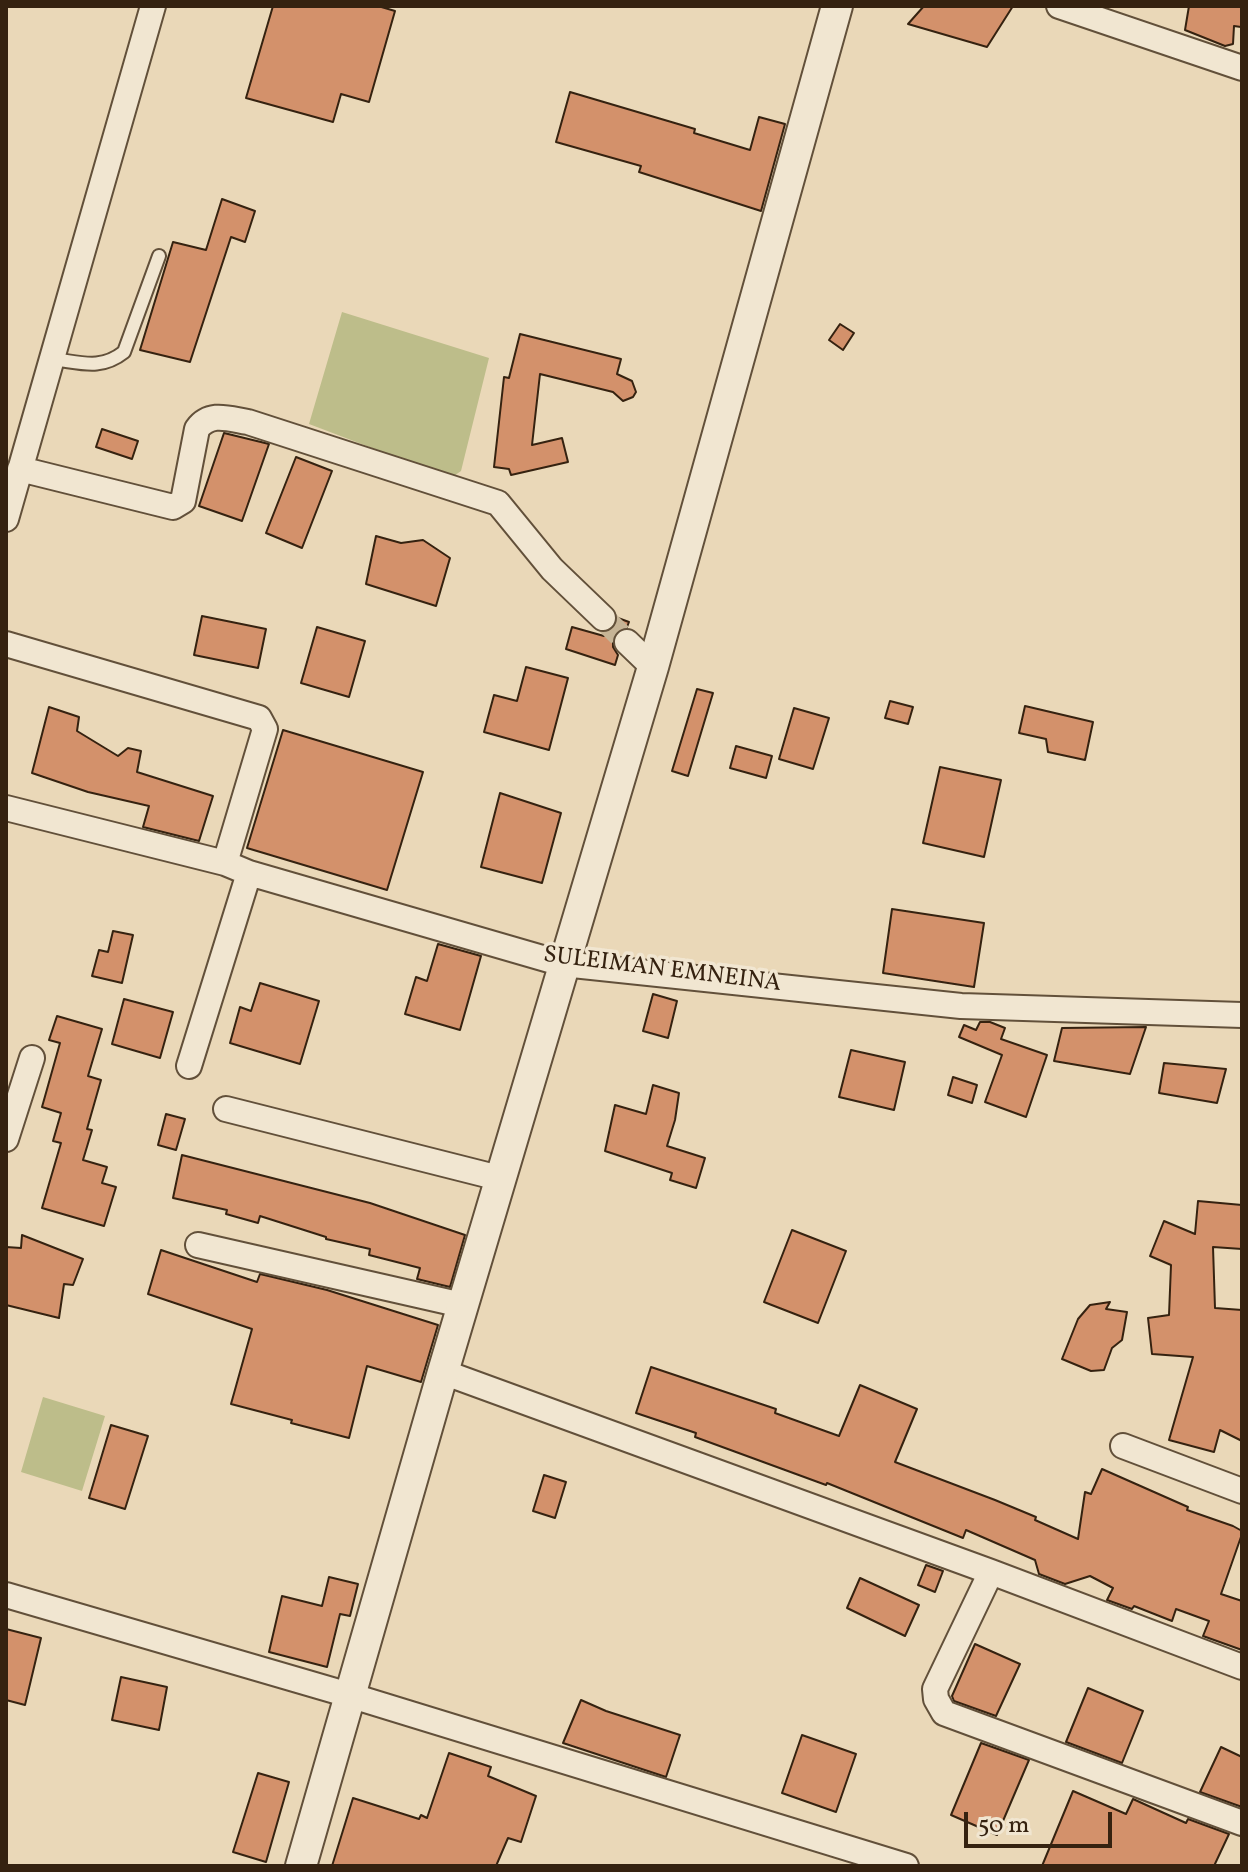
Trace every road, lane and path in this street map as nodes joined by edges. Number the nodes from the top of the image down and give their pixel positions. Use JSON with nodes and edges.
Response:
{"nodes":[{"id":1,"x":153,"y":6,"type":"edge"},
{"id":2,"x":837,"y":6,"type":"edge"},
{"id":3,"x":1059,"y":6,"type":"edge"},
{"id":4,"x":1242,"y":68,"type":"edge"},
{"id":5,"x":159,"y":256,"type":"dead end"},
{"id":6,"x":52,"y":359,"type":"junction"},
{"id":7,"x":20,"y":469,"type":"junction"},
{"id":8,"x":6,"y":519,"type":"edge"},
{"id":9,"x":603,"y":618,"type":"tunnel mouth"},
{"id":10,"x":627,"y":642,"type":"tunnel mouth"},
{"id":11,"x":6,"y":644,"type":"edge"},
{"id":12,"x":653,"y":667,"type":"junction"},
{"id":13,"x":6,"y":808,"type":"edge"},
{"id":14,"x":225,"y":863,"type":"junction"},
{"id":15,"x":249,"y":873,"type":"junction"},
{"id":16,"x":563,"y":964,"type":"junction"},
{"id":17,"x":1242,"y":1015,"type":"edge"},
{"id":18,"x":32,"y":1058,"type":"dead end"},
{"id":19,"x":189,"y":1066,"type":"dead end"},
{"id":20,"x":226,"y":1109,"type":"dead end"},
{"id":21,"x":6,"y":1139,"type":"edge"},
{"id":22,"x":499,"y":1178,"type":"junction"},
{"id":23,"x":198,"y":1245,"type":"dead end"},
{"id":24,"x":462,"y":1305,"type":"junction"},
{"id":25,"x":443,"y":1372,"type":"junction"},
{"id":26,"x":1123,"y":1446,"type":"dead end"},
{"id":27,"x":1242,"y":1491,"type":"edge"},
{"id":28,"x":991,"y":1572,"type":"junction"},
{"id":29,"x":6,"y":1595,"type":"edge"},
{"id":30,"x":1242,"y":1667,"type":"edge"},
{"id":31,"x":349,"y":1695,"type":"junction"},
{"id":32,"x":1242,"y":1823,"type":"edge"},
{"id":33,"x":301,"y":1866,"type":"edge"},
{"id":34,"x":906,"y":1866,"type":"edge"}],
"edges":[{"from":1,"to":6,"type":"street"},
{"from":2,"to":12,"type":"street"},
{"from":3,"to":4,"type":"street"},
{"from":5,"to":6,"type":"lane"},
{"from":6,"to":7,"type":"street"},
{"from":7,"to":8,"type":"street"},
{"from":7,"to":9,"type":"street"},
{"from":10,"to":12,"type":"street"},
{"from":11,"to":14,"type":"street"},
{"from":12,"to":16,"type":"street"},
{"from":13,"to":14,"type":"street","name":"SULEIMAN EMNEINA"},
{"from":14,"to":15,"type":"street","name":"SULEIMAN EMNEINA"},
{"from":15,"to":16,"type":"street","name":"SULEIMAN EMNEINA"},
{"from":15,"to":19,"type":"street"},
{"from":16,"to":17,"type":"street","name":"SULEIMAN EMNEINA"},
{"from":16,"to":22,"type":"street"},
{"from":18,"to":21,"type":"street"},
{"from":20,"to":22,"type":"street"},
{"from":22,"to":24,"type":"street"},
{"from":23,"to":24,"type":"street"},
{"from":24,"to":25,"type":"street"},
{"from":25,"to":28,"type":"street"},
{"from":25,"to":31,"type":"street"},
{"from":26,"to":27,"type":"street"},
{"from":28,"to":30,"type":"street"},
{"from":28,"to":32,"type":"street"},
{"from":29,"to":31,"type":"street"},
{"from":31,"to":33,"type":"street"},
{"from":31,"to":34,"type":"street"}]}
